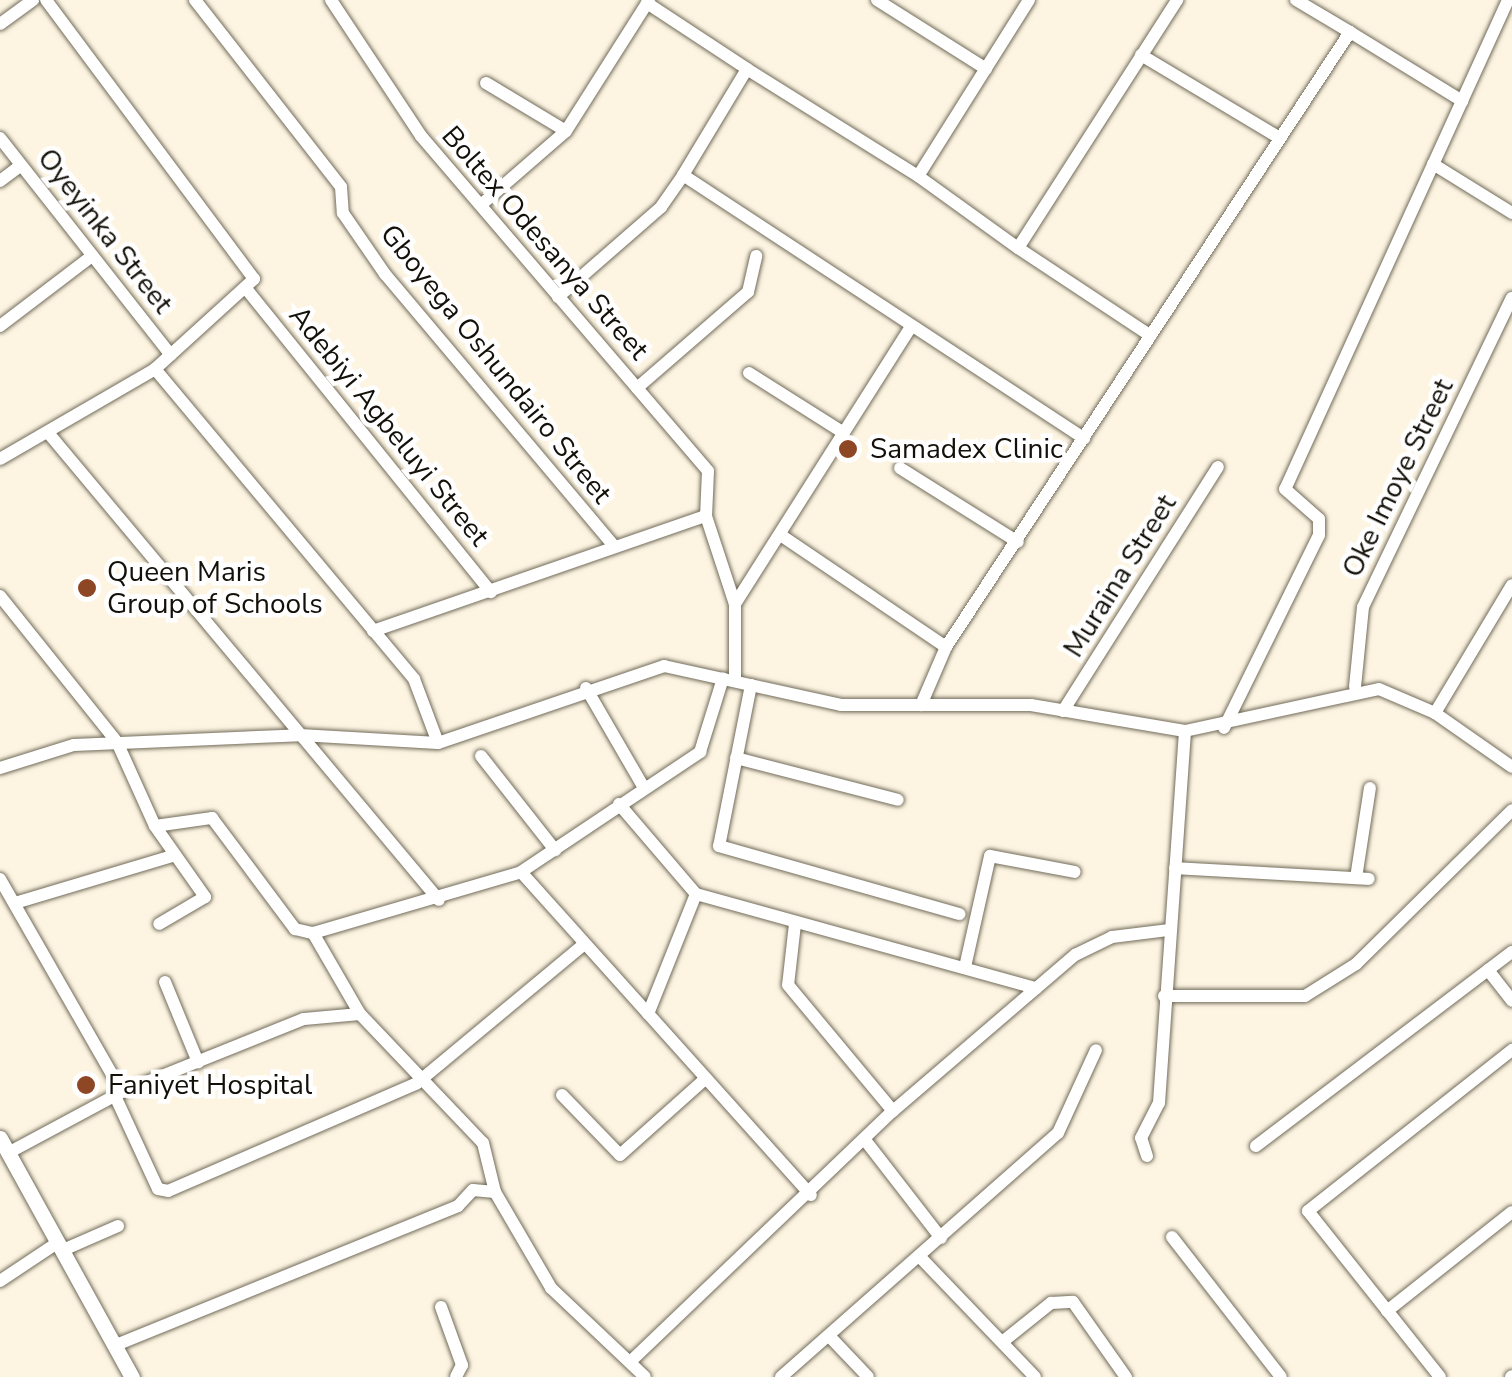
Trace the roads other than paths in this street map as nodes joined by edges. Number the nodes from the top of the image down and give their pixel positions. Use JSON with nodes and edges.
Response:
{"nodes":[{"id":1,"x":46,"y":0,"type":"edge"},
{"id":2,"x":195,"y":0,"type":"edge"},
{"id":3,"x":331,"y":0,"type":"edge"},
{"id":4,"x":877,"y":0,"type":"edge"},
{"id":5,"x":1030,"y":0,"type":"edge"},
{"id":6,"x":1177,"y":0,"type":"edge"},
{"id":7,"x":1296,"y":0,"type":"edge"},
{"id":8,"x":1508,"y":0,"type":"edge"},
{"id":9,"x":648,"y":1,"type":"edge"},
{"id":10,"x":25,"y":2,"type":"edge"},
{"id":11,"x":0,"y":24,"type":"edge"},
{"id":12,"x":1350,"y":32,"type":"junction"},
{"id":13,"x":1141,"y":55,"type":"junction"},
{"id":14,"x":747,"y":69,"type":"junction"},
{"id":15,"x":986,"y":69,"type":"junction"},
{"id":16,"x":486,"y":83,"type":"dead end"},
{"id":17,"x":1462,"y":100,"type":"junction"},
{"id":18,"x":566,"y":131,"type":"junction"},
{"id":19,"x":0,"y":138,"type":"edge"},
{"id":20,"x":1278,"y":138,"type":"junction"},
{"id":21,"x":1433,"y":164,"type":"junction"},
{"id":22,"x":22,"y":165,"type":"junction"},
{"id":23,"x":683,"y":175,"type":"junction"},
{"id":24,"x":918,"y":176,"type":"junction"},
{"id":25,"x":0,"y":180,"type":"edge"},
{"id":26,"x":482,"y":204,"type":"junction"},
{"id":27,"x":1512,"y":213,"type":"edge"},
{"id":28,"x":1018,"y":248,"type":"junction"},
{"id":29,"x":92,"y":256,"type":"junction"},
{"id":30,"x":756,"y":256,"type":"dead end"},
{"id":31,"x":248,"y":292,"type":"junction"},
{"id":32,"x":558,"y":297,"type":"junction"},
{"id":33,"x":1512,"y":298,"type":"edge"},
{"id":34,"x":0,"y":326,"type":"edge"},
{"id":35,"x":911,"y":327,"type":"junction"},
{"id":36,"x":1150,"y":336,"type":"junction"},
{"id":37,"x":172,"y":355,"type":"junction"},
{"id":38,"x":155,"y":369,"type":"junction"},
{"id":39,"x":749,"y":373,"type":"dead end"},
{"id":40,"x":637,"y":388,"type":"junction"},
{"id":41,"x":844,"y":433,"type":"junction"},
{"id":42,"x":50,"y":435,"type":"junction"},
{"id":43,"x":1084,"y":438,"type":"junction"},
{"id":44,"x":0,"y":459,"type":"edge"},
{"id":45,"x":1218,"y":467,"type":"dead end"},
{"id":46,"x":900,"y":468,"type":"dead end"},
{"id":47,"x":706,"y":516,"type":"junction"},
{"id":48,"x":782,"y":536,"type":"junction"},
{"id":49,"x":1018,"y":542,"type":"junction"},
{"id":50,"x":613,"y":545,"type":"junction"},
{"id":51,"x":1512,"y":584,"type":"edge"},
{"id":52,"x":491,"y":592,"type":"junction"},
{"id":53,"x":0,"y":596,"type":"edge"},
{"id":54,"x":734,"y":604,"type":"junction"},
{"id":55,"x":373,"y":632,"type":"junction"},
{"id":56,"x":946,"y":648,"type":"junction"},
{"id":57,"x":729,"y":679,"type":"junction"},
{"id":58,"x":751,"y":685,"type":"junction"},
{"id":59,"x":1355,"y":687,"type":"junction"},
{"id":60,"x":586,"y":688,"type":"junction"},
{"id":61,"x":921,"y":705,"type":"junction"},
{"id":62,"x":1064,"y":711,"type":"junction"},
{"id":63,"x":1434,"y":713,"type":"junction"},
{"id":64,"x":1224,"y":728,"type":"junction"},
{"id":65,"x":1185,"y":731,"type":"junction"},
{"id":66,"x":300,"y":735,"type":"junction"},
{"id":67,"x":117,"y":742,"type":"junction"},
{"id":68,"x":438,"y":742,"type":"junction"},
{"id":69,"x":482,"y":756,"type":"dead end"},
{"id":70,"x":736,"y":758,"type":"junction"},
{"id":71,"x":1512,"y":767,"type":"edge"},
{"id":72,"x":0,"y":768,"type":"edge"},
{"id":73,"x":644,"y":788,"type":"junction"},
{"id":74,"x":1370,"y":788,"type":"dead end"},
{"id":75,"x":898,"y":800,"type":"dead end"},
{"id":76,"x":619,"y":804,"type":"junction"},
{"id":77,"x":1512,"y":810,"type":"edge"},
{"id":78,"x":156,"y":826,"type":"junction"},
{"id":79,"x":554,"y":850,"type":"junction"},
{"id":80,"x":172,"y":856,"type":"junction"},
{"id":81,"x":1174,"y":868,"type":"junction"},
{"id":82,"x":520,"y":872,"type":"junction"},
{"id":83,"x":1074,"y":872,"type":"dead end"},
{"id":84,"x":0,"y":879,"type":"edge"},
{"id":85,"x":696,"y":894,"type":"junction"},
{"id":86,"x":439,"y":900,"type":"junction"},
{"id":87,"x":15,"y":903,"type":"junction"},
{"id":88,"x":960,"y":914,"type":"dead end"},
{"id":89,"x":159,"y":924,"type":"dead end"},
{"id":90,"x":795,"y":924,"type":"junction"},
{"id":91,"x":1168,"y":930,"type":"junction"},
{"id":92,"x":312,"y":933,"type":"junction"},
{"id":93,"x":583,"y":945,"type":"junction"},
{"id":94,"x":1512,"y":952,"type":"edge"},
{"id":95,"x":965,"y":967,"type":"junction"},
{"id":96,"x":1488,"y":970,"type":"junction"},
{"id":97,"x":165,"y":982,"type":"dead end"},
{"id":98,"x":1036,"y":988,"type":"junction"},
{"id":99,"x":1164,"y":996,"type":"junction"},
{"id":100,"x":1512,"y":1001,"type":"edge"},
{"id":101,"x":360,"y":1014,"type":"junction"},
{"id":102,"x":648,"y":1014,"type":"junction"},
{"id":103,"x":1096,"y":1050,"type":"dead end"},
{"id":104,"x":1512,"y":1050,"type":"edge"},
{"id":105,"x":198,"y":1062,"type":"junction"},
{"id":106,"x":706,"y":1078,"type":"junction"},
{"id":107,"x":417,"y":1083,"type":"junction"},
{"id":108,"x":118,"y":1094,"type":"junction"},
{"id":109,"x":562,"y":1095,"type":"dead end"},
{"id":110,"x":893,"y":1111,"type":"junction"},
{"id":111,"x":864,"y":1140,"type":"junction"},
{"id":112,"x":4,"y":1145,"type":"edge"},
{"id":113,"x":1256,"y":1146,"type":"dead end"},
{"id":114,"x":1147,"y":1156,"type":"dead end"},
{"id":115,"x":495,"y":1192,"type":"junction"},
{"id":116,"x":812,"y":1195,"type":"junction"},
{"id":117,"x":1512,"y":1212,"type":"edge"},
{"id":118,"x":118,"y":1226,"type":"dead end"},
{"id":119,"x":1172,"y":1237,"type":"dead end"},
{"id":120,"x":941,"y":1238,"type":"junction"},
{"id":121,"x":60,"y":1247,"type":"junction"},
{"id":122,"x":920,"y":1257,"type":"junction"},
{"id":123,"x":0,"y":1281,"type":"edge"},
{"id":124,"x":441,"y":1307,"type":"dead end"},
{"id":125,"x":1387,"y":1311,"type":"junction"},
{"id":126,"x":832,"y":1339,"type":"junction"},
{"id":127,"x":1006,"y":1339,"type":"junction"},
{"id":128,"x":116,"y":1345,"type":"junction"},
{"id":129,"x":632,"y":1361,"type":"junction"},
{"id":130,"x":132,"y":1377,"type":"edge"},
{"id":131,"x":456,"y":1377,"type":"edge"},
{"id":132,"x":644,"y":1377,"type":"edge"},
{"id":133,"x":781,"y":1377,"type":"edge"},
{"id":134,"x":868,"y":1377,"type":"edge"},
{"id":135,"x":1035,"y":1377,"type":"edge"},
{"id":136,"x":1126,"y":1377,"type":"edge"},
{"id":137,"x":1281,"y":1377,"type":"edge"},
{"id":138,"x":1440,"y":1377,"type":"edge"}],
"edges":[{"from":1,"to":31,"type":"street"},
{"from":2,"to":50,"type":"street","name":"Gboyega Oshundairo Street"},
{"from":3,"to":26,"type":"street","name":"Boltex Odesanya Street"},
{"from":4,"to":15,"type":"street"},
{"from":5,"to":15,"type":"street"},
{"from":6,"to":13,"type":"street"},
{"from":7,"to":12,"type":"street"},
{"from":8,"to":17,"type":"street"},
{"from":9,"to":14,"type":"street"},
{"from":9,"to":18,"type":"street"},
{"from":10,"to":11,"type":"street"},
{"from":12,"to":17,"type":"street"},
{"from":12,"to":20,"type":"street"},
{"from":13,"to":20,"type":"street"},
{"from":13,"to":28,"type":"street"},
{"from":14,"to":23,"type":"street"},
{"from":14,"to":24,"type":"street"},
{"from":15,"to":24,"type":"street"},
{"from":16,"to":18,"type":"street"},
{"from":17,"to":21,"type":"street"},
{"from":18,"to":26,"type":"street"},
{"from":19,"to":22,"type":"street","name":"Oyeyinka Street"},
{"from":20,"to":36,"type":"street"},
{"from":21,"to":27,"type":"street"},
{"from":21,"to":64,"type":"street"},
{"from":22,"to":25,"type":"street"},
{"from":22,"to":29,"type":"street","name":"Oyeyinka Street"},
{"from":23,"to":32,"type":"street"},
{"from":23,"to":35,"type":"street"},
{"from":24,"to":28,"type":"street"},
{"from":26,"to":32,"type":"street","name":"Boltex Odesanya Street"},
{"from":28,"to":36,"type":"street"},
{"from":29,"to":34,"type":"street"},
{"from":29,"to":37,"type":"street","name":"Oyeyinka Street"},
{"from":30,"to":40,"type":"street"},
{"from":31,"to":37,"type":"street"},
{"from":31,"to":52,"type":"street","name":"Adebiyi Agbeluyi Street"},
{"from":32,"to":40,"type":"street","name":"Boltex Odesanya Street"},
{"from":33,"to":59,"type":"street","name":"Oke Imoye Street"},
{"from":35,"to":41,"type":"street"},
{"from":35,"to":43,"type":"street"},
{"from":36,"to":43,"type":"street"},
{"from":37,"to":38,"type":"street"},
{"from":38,"to":42,"type":"street"},
{"from":38,"to":55,"type":"street"},
{"from":39,"to":41,"type":"street"},
{"from":40,"to":47,"type":"street","name":"Boltex Odesanya Street"},
{"from":41,"to":48,"type":"street"},
{"from":42,"to":44,"type":"street"},
{"from":42,"to":66,"type":"street"},
{"from":43,"to":49,"type":"street"},
{"from":45,"to":62,"type":"street","name":"Muraina Street"},
{"from":46,"to":49,"type":"street"},
{"from":47,"to":50,"type":"street"},
{"from":47,"to":54,"type":"street","name":"Boltex Odesanya Street"},
{"from":48,"to":54,"type":"street"},
{"from":48,"to":56,"type":"street"},
{"from":49,"to":56,"type":"street"},
{"from":50,"to":52,"type":"street"},
{"from":51,"to":63,"type":"street"},
{"from":52,"to":55,"type":"street"},
{"from":53,"to":67,"type":"street"},
{"from":54,"to":57,"type":"street","name":"Boltex Odesanya Street"},
{"from":55,"to":68,"type":"street"},
{"from":56,"to":61,"type":"street"},
{"from":57,"to":58,"type":"street"},
{"from":57,"to":60,"type":"street"},
{"from":57,"to":73,"type":"street","name":"Boltex Odesanya Street"},
{"from":58,"to":61,"type":"street"},
{"from":58,"to":70,"type":"street"},
{"from":59,"to":63,"type":"street"},
{"from":59,"to":64,"type":"street"},
{"from":60,"to":68,"type":"street"},
{"from":60,"to":73,"type":"street"},
{"from":61,"to":62,"type":"street"},
{"from":62,"to":65,"type":"street"},
{"from":63,"to":71,"type":"street"},
{"from":64,"to":65,"type":"street"},
{"from":65,"to":81,"type":"street"},
{"from":66,"to":67,"type":"street"},
{"from":66,"to":68,"type":"street"},
{"from":66,"to":86,"type":"street"},
{"from":67,"to":72,"type":"street"},
{"from":67,"to":78,"type":"street"},
{"from":69,"to":79,"type":"street"},
{"from":70,"to":75,"type":"street"},
{"from":70,"to":88,"type":"street"},
{"from":73,"to":76,"type":"street","name":"Boltex Odesanya Street"},
{"from":74,"to":81,"type":"street"},
{"from":76,"to":79,"type":"street","name":"Boltex Odesanya Street"},
{"from":76,"to":85,"type":"street"},
{"from":77,"to":99,"type":"street"},
{"from":78,"to":80,"type":"street"},
{"from":78,"to":92,"type":"street"},
{"from":79,"to":82,"type":"street","name":"Boltex Odesanya Street"},
{"from":80,"to":87,"type":"street"},
{"from":80,"to":89,"type":"street"},
{"from":81,"to":91,"type":"street"},
{"from":82,"to":86,"type":"street","name":"Boltex Odesanya Street"},
{"from":82,"to":93,"type":"street"},
{"from":83,"to":95,"type":"street"},
{"from":84,"to":87,"type":"street"},
{"from":85,"to":90,"type":"street"},
{"from":85,"to":102,"type":"street"},
{"from":86,"to":92,"type":"street","name":"Boltex Odesanya Street"},
{"from":87,"to":108,"type":"street"},
{"from":90,"to":95,"type":"street"},
{"from":90,"to":110,"type":"street"},
{"from":91,"to":98,"type":"street"},
{"from":91,"to":99,"type":"street"},
{"from":92,"to":101,"type":"street"},
{"from":93,"to":102,"type":"street"},
{"from":93,"to":107,"type":"street"},
{"from":94,"to":96,"type":"street"},
{"from":95,"to":98,"type":"street"},
{"from":96,"to":100,"type":"street"},
{"from":96,"to":113,"type":"street"},
{"from":97,"to":105,"type":"street"},
{"from":98,"to":110,"type":"street"},
{"from":99,"to":114,"type":"street"},
{"from":101,"to":105,"type":"street"},
{"from":101,"to":107,"type":"street"},
{"from":102,"to":106,"type":"street"},
{"from":103,"to":120,"type":"street"},
{"from":104,"to":125,"type":"street"},
{"from":105,"to":108,"type":"street"},
{"from":106,"to":109,"type":"street"},
{"from":106,"to":116,"type":"street"},
{"from":107,"to":108,"type":"street"},
{"from":107,"to":115,"type":"street"},
{"from":108,"to":112,"type":"street"},
{"from":110,"to":111,"type":"street"},
{"from":111,"to":116,"type":"street"},
{"from":111,"to":120,"type":"street"},
{"from":112,"to":121,"type":"main road"},
{"from":115,"to":128,"type":"street"},
{"from":115,"to":129,"type":"street"},
{"from":116,"to":129,"type":"street"},
{"from":117,"to":125,"type":"street"},
{"from":118,"to":121,"type":"street"},
{"from":119,"to":137,"type":"street"},
{"from":120,"to":122,"type":"street"},
{"from":121,"to":123,"type":"street"},
{"from":121,"to":128,"type":"main road"},
{"from":122,"to":126,"type":"street"},
{"from":122,"to":127,"type":"street"},
{"from":124,"to":131,"type":"street"},
{"from":125,"to":138,"type":"street"},
{"from":126,"to":133,"type":"street"},
{"from":126,"to":134,"type":"street"},
{"from":127,"to":135,"type":"street"},
{"from":127,"to":136,"type":"street"},
{"from":128,"to":130,"type":"main road"},
{"from":129,"to":132,"type":"street"}]}
